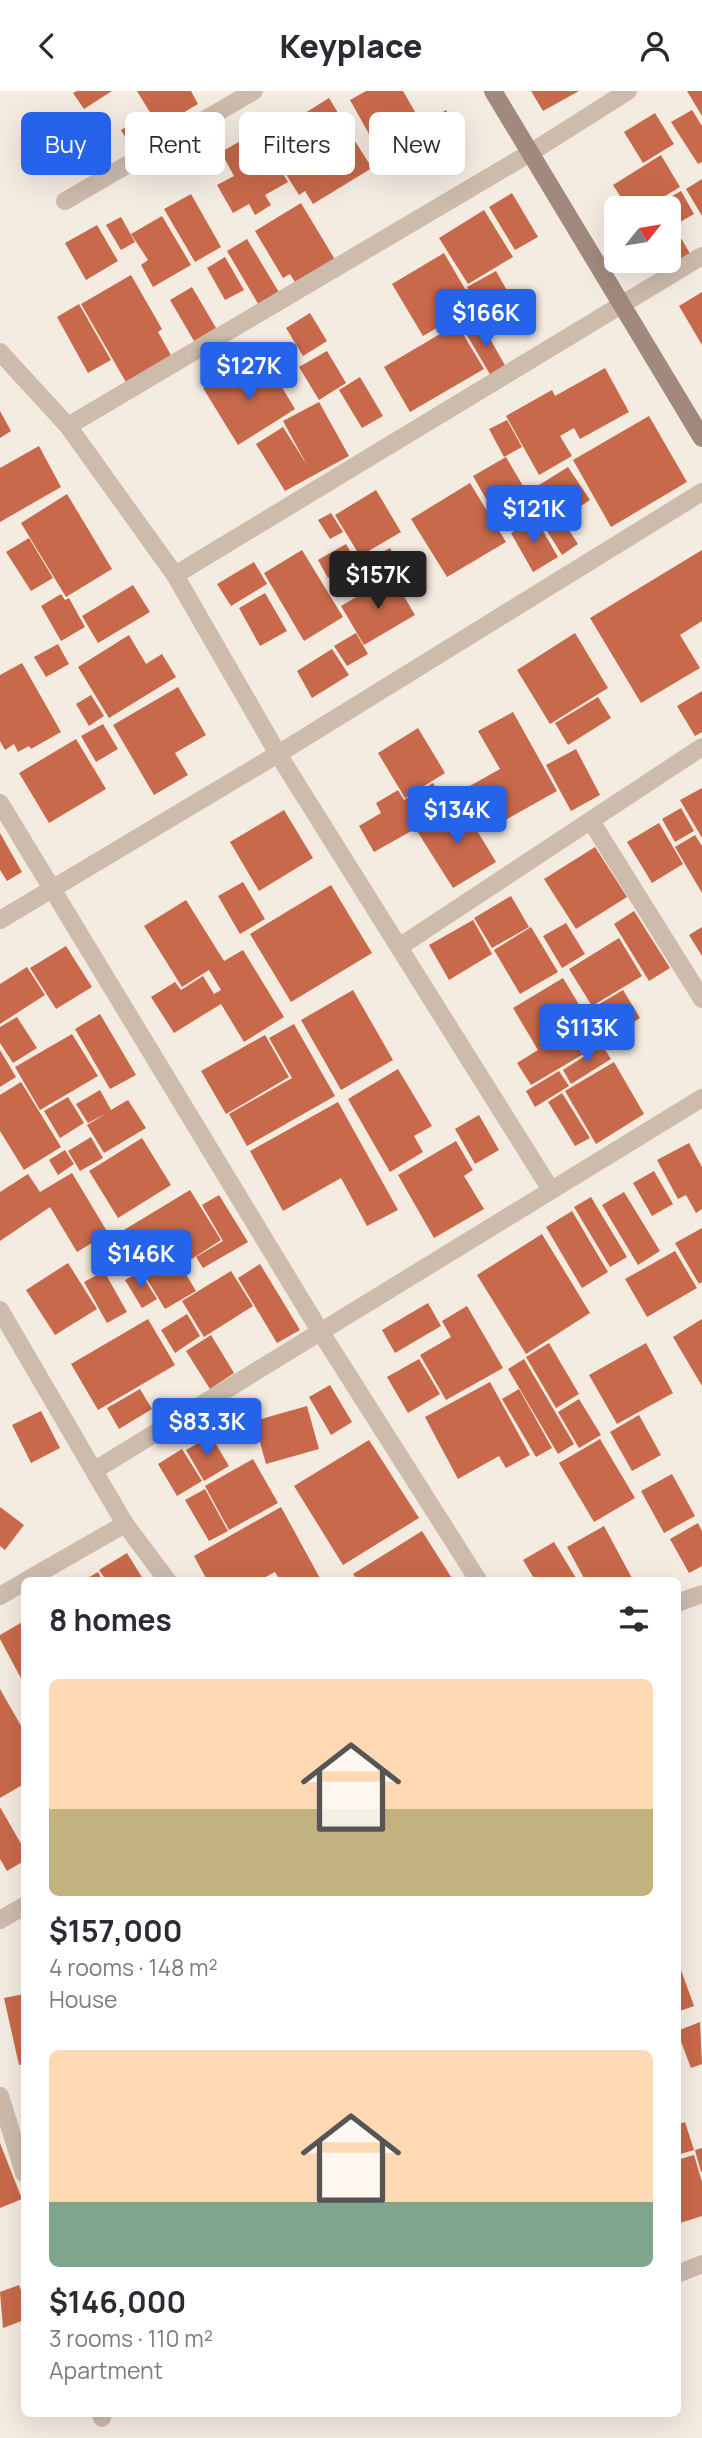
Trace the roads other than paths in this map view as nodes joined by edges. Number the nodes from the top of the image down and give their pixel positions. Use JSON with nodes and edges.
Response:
{"nodes":[{"id":1,"x":254,"y":91,"type":"edge"},
{"id":2,"x":493,"y":91,"type":"edge"},
{"id":3,"x":628,"y":91,"type":"edge"},
{"id":4,"x":530,"y":153,"type":"junction"},
{"id":5,"x":65,"y":201,"type":"dead end"},
{"id":6,"x":702,"y":256,"type":"edge"},
{"id":7,"x":621,"y":303,"type":"junction"},
{"id":8,"x":0,"y":352,"type":"edge"},
{"id":9,"x":68,"y":426,"type":"junction"},
{"id":10,"x":702,"y":439,"type":"edge"},
{"id":11,"x":702,"y":492,"type":"edge"},
{"id":12,"x":175,"y":575,"type":"junction"},
{"id":13,"x":702,"y":747,"type":"edge"},
{"id":14,"x":278,"y":754,"type":"junction"},
{"id":15,"x":0,"y":803,"type":"edge"},
{"id":16,"x":591,"y":821,"type":"junction"},
{"id":17,"x":52,"y":889,"type":"junction"},
{"id":18,"x":0,"y":921,"type":"edge"},
{"id":19,"x":399,"y":947,"type":"junction"},
{"id":20,"x":702,"y":999,"type":"edge"},
{"id":21,"x":702,"y":1098,"type":"edge"},
{"id":22,"x":551,"y":1190,"type":"junction"},
{"id":23,"x":0,"y":1310,"type":"edge"},
{"id":24,"x":320,"y":1331,"type":"junction"},
{"id":25,"x":95,"y":1470,"type":"junction"},
{"id":26,"x":125,"y":1524,"type":"junction"},
{"id":27,"x":33,"y":1577,"type":"edge"},
{"id":28,"x":165,"y":1577,"type":"edge"},
{"id":29,"x":476,"y":1577,"type":"edge"},
{"id":30,"x":21,"y":1584,"type":"edge"},
{"id":31,"x":702,"y":1594,"type":"edge"},
{"id":32,"x":0,"y":1596,"type":"edge"},
{"id":33,"x":681,"y":1602,"type":"edge"},
{"id":34,"x":21,"y":1908,"type":"edge"},
{"id":35,"x":0,"y":1920,"type":"edge"},
{"id":36,"x":0,"y":2096,"type":"edge"},
{"id":37,"x":21,"y":2163,"type":"edge"},
{"id":38,"x":702,"y":2264,"type":"edge"},
{"id":39,"x":681,"y":2272,"type":"edge"}],
"edges":[{"from":1,"to":5,"type":"street"},
{"from":2,"to":4,"type":"street"},
{"from":3,"to":4,"type":"street"},
{"from":4,"to":7,"type":"street"},
{"from":4,"to":9,"type":"street"},
{"from":6,"to":7,"type":"street"},
{"from":7,"to":10,"type":"street"},
{"from":7,"to":12,"type":"street"},
{"from":8,"to":9,"type":"street"},
{"from":9,"to":12,"type":"street"},
{"from":11,"to":14,"type":"street"},
{"from":12,"to":14,"type":"street"},
{"from":13,"to":16,"type":"street"},
{"from":14,"to":17,"type":"street"},
{"from":14,"to":19,"type":"street"},
{"from":15,"to":17,"type":"street"},
{"from":16,"to":19,"type":"street"},
{"from":16,"to":20,"type":"street"},
{"from":17,"to":18,"type":"street"},
{"from":17,"to":24,"type":"street"},
{"from":19,"to":22,"type":"street"},
{"from":21,"to":22,"type":"street"},
{"from":22,"to":24,"type":"street"},
{"from":23,"to":25,"type":"street"},
{"from":24,"to":25,"type":"street"},
{"from":24,"to":29,"type":"street"},
{"from":25,"to":26,"type":"street"},
{"from":26,"to":27,"type":"street"},
{"from":26,"to":28,"type":"street"},
{"from":30,"to":32,"type":"street"},
{"from":31,"to":33,"type":"street"},
{"from":34,"to":35,"type":"street"},
{"from":36,"to":37,"type":"street"},
{"from":38,"to":39,"type":"street"}]}
